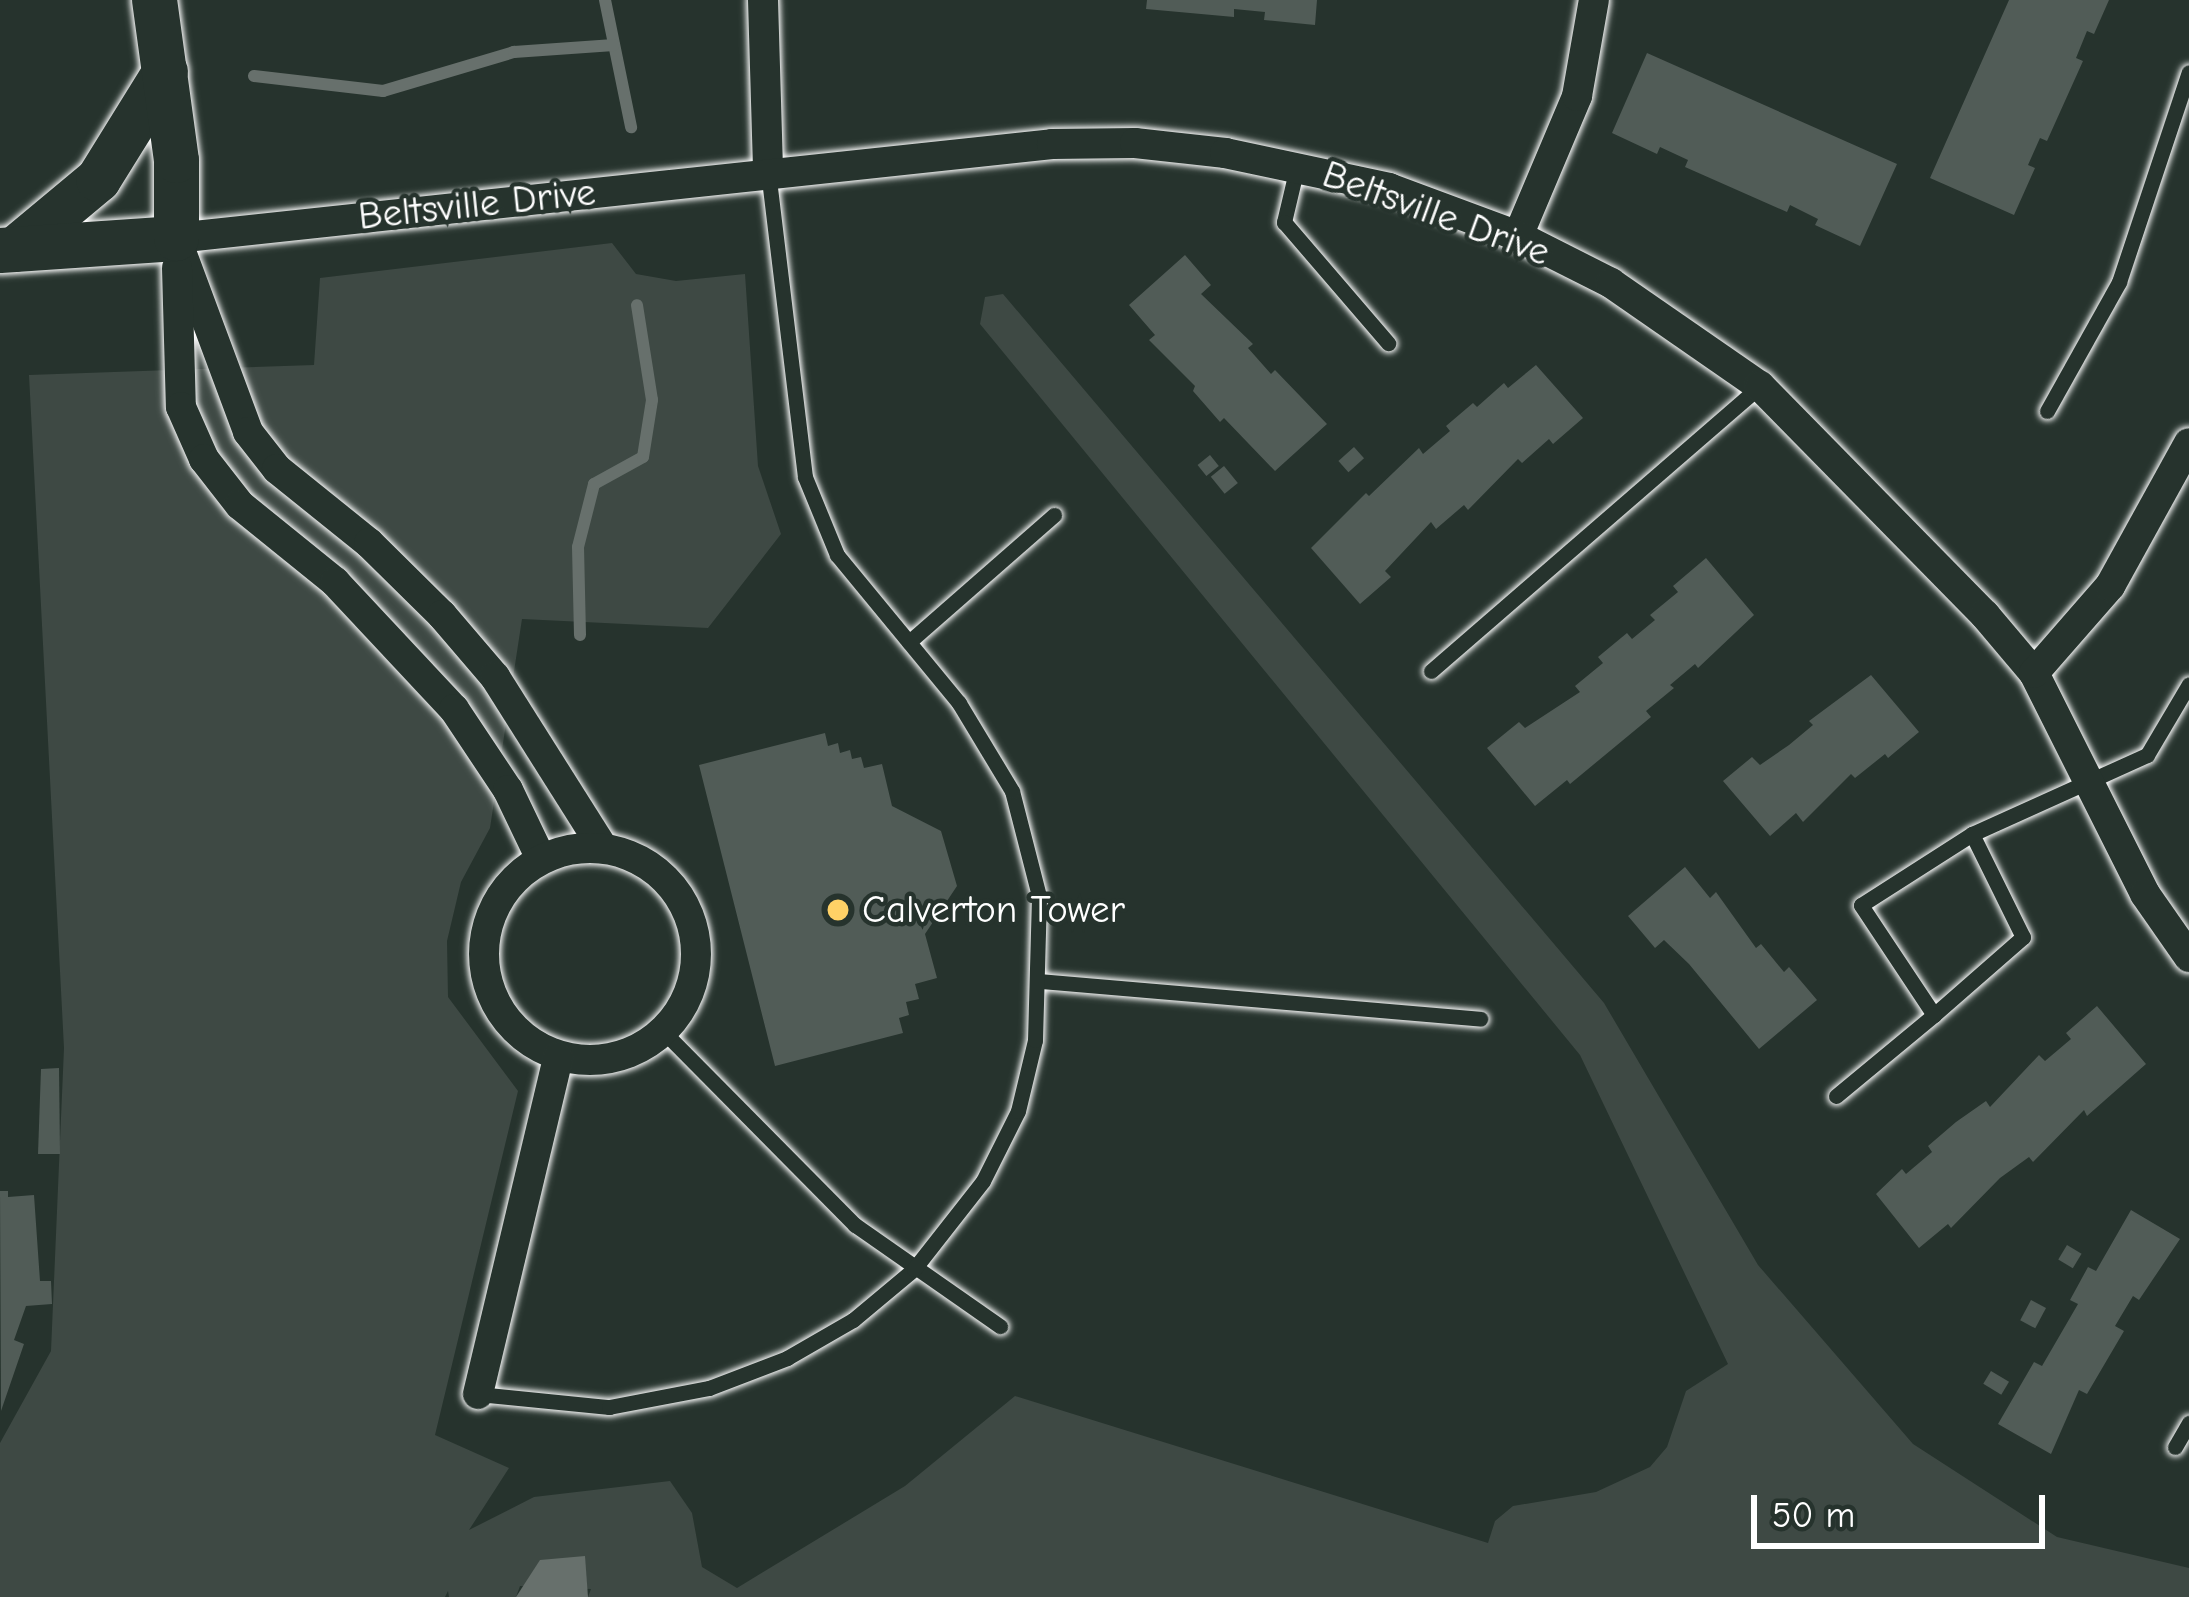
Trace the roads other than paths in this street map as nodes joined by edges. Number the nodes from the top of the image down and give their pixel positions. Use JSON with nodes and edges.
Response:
{"nodes":[{"id":1,"x":154,"y":0,"type":"edge"},
{"id":2,"x":763,"y":0,"type":"edge"},
{"id":3,"x":1589,"y":1,"type":"edge"},
{"id":4,"x":165,"y":71,"type":"junction"},
{"id":5,"x":2189,"y":72,"type":"edge"},
{"id":6,"x":1298,"y":164,"type":"junction"},
{"id":7,"x":768,"y":172,"type":"junction"},
{"id":8,"x":1518,"y":236,"type":"junction"},
{"id":9,"x":176,"y":238,"type":"junction"},
{"id":10,"x":7,"y":250,"type":"edge"},
{"id":11,"x":1388,"y":343,"type":"dead end"},
{"id":12,"x":1760,"y":386,"type":"junction"},
{"id":13,"x":2047,"y":411,"type":"dead end"},
{"id":14,"x":2189,"y":443,"type":"edge"},
{"id":15,"x":1054,"y":515,"type":"dead end"},
{"id":16,"x":369,"y":543,"type":"junction"},
{"id":17,"x":335,"y":582,"type":"junction"},
{"id":18,"x":909,"y":642,"type":"junction"},
{"id":19,"x":1431,"y":671,"type":"dead end"},
{"id":20,"x":2034,"y":673,"type":"junction"},
{"id":21,"x":2189,"y":684,"type":"edge"},
{"id":22,"x":2087,"y":784,"type":"junction"},
{"id":23,"x":1972,"y":834,"type":"junction"},
{"id":24,"x":603,"y":848,"type":"junction"},
{"id":25,"x":542,"y":859,"type":"junction"},
{"id":26,"x":2189,"y":957,"type":"edge"},
{"id":27,"x":1040,"y":981,"type":"junction"},
{"id":28,"x":1934,"y":1015,"type":"junction"},
{"id":29,"x":1480,"y":1019,"type":"dead end"},
{"id":30,"x":664,"y":1032,"type":"junction"},
{"id":31,"x":558,"y":1057,"type":"junction"},
{"id":32,"x":1836,"y":1096,"type":"dead end"},
{"id":33,"x":914,"y":1269,"type":"junction"},
{"id":34,"x":1000,"y":1326,"type":"dead end"},
{"id":35,"x":478,"y":1394,"type":"joint"},
{"id":36,"x":2189,"y":1423,"type":"edge"},
{"id":37,"x":2175,"y":1447,"type":"dead end"}],
"edges":[{"from":1,"to":4,"type":"street"},
{"from":2,"to":7,"type":"street"},
{"from":3,"to":8,"type":"street"},
{"from":4,"to":9,"type":"street"},
{"from":4,"to":10,"type":"street"},
{"from":5,"to":13,"type":"lane"},
{"from":6,"to":7,"type":"street","name":"Beltsville Drive"},
{"from":6,"to":8,"type":"street","name":"Beltsville Drive"},
{"from":6,"to":11,"type":"lane"},
{"from":7,"to":9,"type":"street","name":"Beltsville Drive"},
{"from":7,"to":18,"type":"lane"},
{"from":8,"to":12,"type":"street","name":"Beltsville Drive"},
{"from":9,"to":10,"type":"street","name":"Beltsville Drive"},
{"from":9,"to":16,"type":"street"},
{"from":9,"to":17,"type":"street"},
{"from":12,"to":19,"type":"lane"},
{"from":12,"to":20,"type":"street","name":"Beltsville Drive"},
{"from":14,"to":20,"type":"street"},
{"from":15,"to":18,"type":"lane"},
{"from":16,"to":17,"type":"street"},
{"from":16,"to":24,"type":"street"},
{"from":17,"to":25,"type":"street"},
{"from":18,"to":27,"type":"lane"},
{"from":20,"to":22,"type":"street","name":"Beltsville Drive"},
{"from":21,"to":22,"type":"lane"},
{"from":22,"to":23,"type":"lane"},
{"from":22,"to":26,"type":"street","name":"Beltsville Drive"},
{"from":23,"to":28,"type":"lane"},
{"from":23,"to":28,"type":"lane"},
{"from":24,"to":25,"type":"street"},
{"from":24,"to":30,"type":"street"},
{"from":25,"to":31,"type":"street"},
{"from":27,"to":29,"type":"lane"},
{"from":27,"to":33,"type":"lane"},
{"from":28,"to":32,"type":"lane"},
{"from":30,"to":31,"type":"street"},
{"from":30,"to":33,"type":"lane"},
{"from":31,"to":35,"type":"street"},
{"from":33,"to":34,"type":"lane"},
{"from":33,"to":35,"type":"lane"},
{"from":36,"to":37,"type":"lane"}]}
